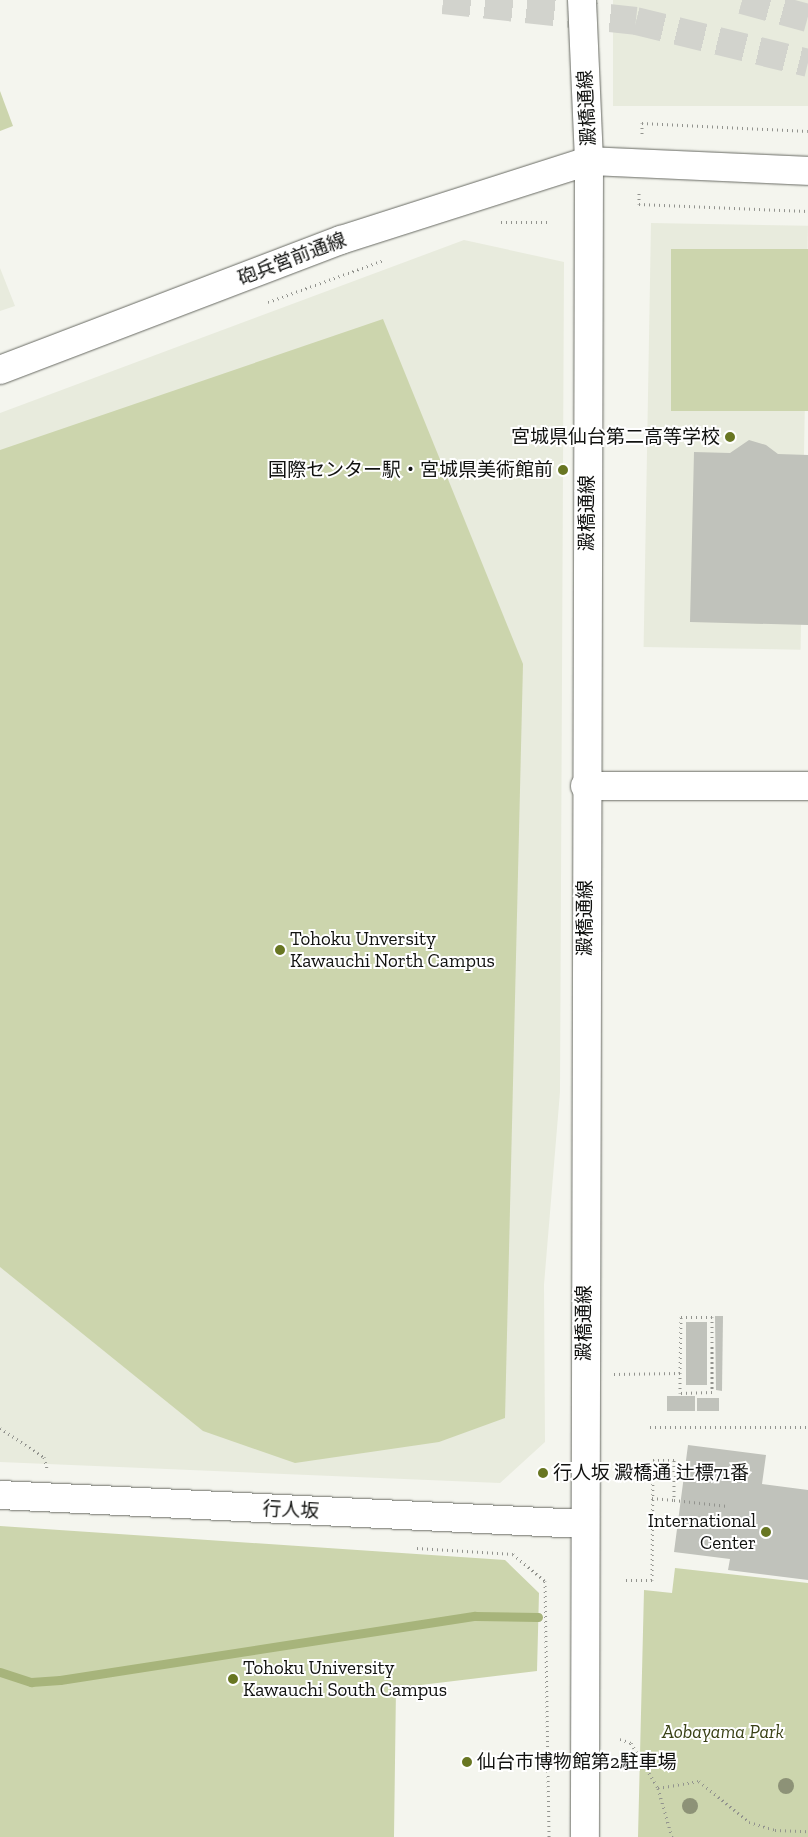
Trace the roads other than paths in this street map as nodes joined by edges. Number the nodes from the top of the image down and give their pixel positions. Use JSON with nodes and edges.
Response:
{"nodes":[{"id":1,"x":582,"y":0,"type":"edge"},
{"id":2,"x":589,"y":161,"type":"junction"},
{"id":3,"x":808,"y":171,"type":"edge"},
{"id":4,"x":0,"y":370,"type":"edge"},
{"id":5,"x":585,"y":786,"type":"junction"},
{"id":6,"x":808,"y":786,"type":"edge"},
{"id":7,"x":0,"y":1495,"type":"edge"},
{"id":8,"x":582,"y":1524,"type":"junction"},
{"id":9,"x":584,"y":1837,"type":"edge"}],
"edges":[{"from":1,"to":2,"type":"street","name":"澱橋通線"},
{"from":2,"to":3,"type":"street"},
{"from":2,"to":4,"type":"street","name":"砲兵営前通線"},
{"from":2,"to":5,"type":"street","name":"澱橋通線"},
{"from":5,"to":6,"type":"street"},
{"from":5,"to":8,"type":"street","name":"澱橋通線"},
{"from":7,"to":8,"type":"street","name":"行人坂"},
{"from":8,"to":9,"type":"street","name":"澱橋通線"}]}
